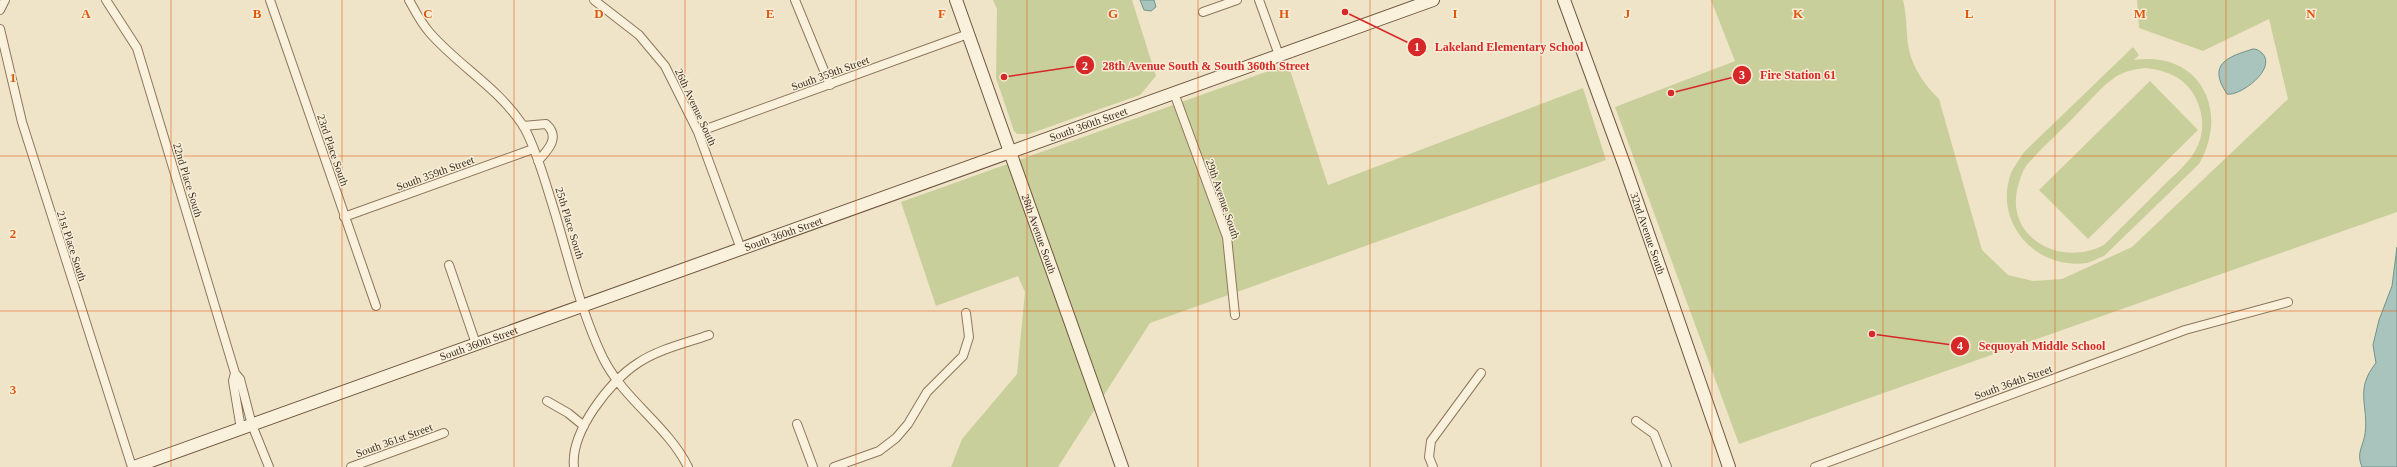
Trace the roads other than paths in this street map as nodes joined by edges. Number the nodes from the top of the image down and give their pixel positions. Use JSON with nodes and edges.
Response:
{"nodes":[{"id":1,"x":5,"y":0,"type":"edge"},
{"id":2,"x":106,"y":0,"type":"edge"},
{"id":3,"x":270,"y":0,"type":"edge"},
{"id":4,"x":409,"y":0,"type":"edge"},
{"id":5,"x":594,"y":0,"type":"edge"},
{"id":6,"x":795,"y":0,"type":"edge"},
{"id":7,"x":956,"y":0,"type":"edge"},
{"id":8,"x":1237,"y":0,"type":"edge"},
{"id":9,"x":1259,"y":0,"type":"edge"},
{"id":10,"x":1433,"y":0,"type":"edge"},
{"id":11,"x":1564,"y":0,"type":"edge"},
{"id":12,"x":0,"y":10,"type":"edge"},
{"id":13,"x":1203,"y":12,"type":"dead end"},
{"id":14,"x":0,"y":29,"type":"edge"},
{"id":15,"x":968,"y":34,"type":"junction"},
{"id":16,"x":1279,"y":55,"type":"junction"},
{"id":17,"x":830,"y":85,"type":"junction"},
{"id":18,"x":1174,"y":93,"type":"junction"},
{"id":19,"x":523,"y":126,"type":"junction"},
{"id":20,"x":698,"y":132,"type":"junction"},
{"id":21,"x":532,"y":149,"type":"junction"},
{"id":22,"x":1010,"y":152,"type":"junction"},
{"id":23,"x":538,"y":161,"type":"junction"},
{"id":24,"x":344,"y":217,"type":"junction"},
{"id":25,"x":741,"y":249,"type":"junction"},
{"id":26,"x":449,"y":265,"type":"dead end"},
{"id":27,"x":2288,"y":302,"type":"dead end"},
{"id":28,"x":584,"y":305,"type":"junction"},
{"id":29,"x":376,"y":306,"type":"dead end"},
{"id":30,"x":966,"y":313,"type":"dead end"},
{"id":31,"x":1235,"y":315,"type":"dead end"},
{"id":32,"x":710,"y":335,"type":"dead end"},
{"id":33,"x":476,"y":344,"type":"junction"},
{"id":34,"x":235,"y":373,"type":"junction"},
{"id":35,"x":1481,"y":373,"type":"dead end"},
{"id":36,"x":618,"y":380,"type":"junction"},
{"id":37,"x":547,"y":401,"type":"dead end"},
{"id":38,"x":1636,"y":421,"type":"dead end"},
{"id":39,"x":797,"y":424,"type":"dead end"},
{"id":40,"x":584,"y":426,"type":"junction"},
{"id":41,"x":246,"y":427,"type":"junction"},
{"id":42,"x":444,"y":433,"type":"dead end"},
{"id":43,"x":133,"y":467,"type":"edge"},
{"id":44,"x":269,"y":467,"type":"edge"},
{"id":45,"x":351,"y":467,"type":"edge"},
{"id":46,"x":574,"y":467,"type":"edge"},
{"id":47,"x":688,"y":467,"type":"edge"},
{"id":48,"x":813,"y":467,"type":"edge"},
{"id":49,"x":834,"y":467,"type":"edge"},
{"id":50,"x":1122,"y":467,"type":"edge"},
{"id":51,"x":1433,"y":467,"type":"edge"},
{"id":52,"x":1667,"y":467,"type":"edge"},
{"id":53,"x":1729,"y":467,"type":"edge"},
{"id":54,"x":1815,"y":467,"type":"edge"}],
"edges":[{"from":1,"to":12,"type":"street"},
{"from":2,"to":34,"type":"street","name":"22nd Place South"},
{"from":3,"to":24,"type":"street","name":"23rd Place South"},
{"from":4,"to":19,"type":"street","name":"25th Place South"},
{"from":5,"to":20,"type":"street","name":"26th Avenue South"},
{"from":6,"to":17,"type":"street"},
{"from":7,"to":15,"type":"street","name":"28th Avenue South"},
{"from":8,"to":13,"type":"street"},
{"from":9,"to":16,"type":"street"},
{"from":10,"to":16,"type":"street","name":"South 360th Street"},
{"from":11,"to":53,"type":"street","name":"32nd Avenue South"},
{"from":14,"to":43,"type":"street","name":"21st Place South"},
{"from":15,"to":17,"type":"street","name":"South 359th Street"},
{"from":15,"to":22,"type":"street","name":"28th Avenue South"},
{"from":16,"to":18,"type":"street","name":"South 360th Street"},
{"from":17,"to":20,"type":"street","name":"South 359th Street"},
{"from":18,"to":22,"type":"street","name":"South 360th Street"},
{"from":18,"to":31,"type":"street","name":"29th Avenue South"},
{"from":19,"to":21,"type":"street","name":"25th Place South"},
{"from":19,"to":23,"type":"street"},
{"from":20,"to":25,"type":"street","name":"26th Avenue South"},
{"from":21,"to":23,"type":"street","name":"25th Place South"},
{"from":21,"to":24,"type":"street","name":"South 359th Street"},
{"from":22,"to":25,"type":"street","name":"South 360th Street"},
{"from":22,"to":50,"type":"street","name":"28th Avenue South"},
{"from":23,"to":28,"type":"street","name":"25th Place South"},
{"from":24,"to":29,"type":"street","name":"23rd Place South"},
{"from":25,"to":28,"type":"street","name":"South 360th Street"},
{"from":26,"to":33,"type":"street"},
{"from":27,"to":54,"type":"street","name":"South 364th Street"},
{"from":28,"to":33,"type":"street","name":"South 360th Street"},
{"from":28,"to":36,"type":"street","name":"25th Place South"},
{"from":30,"to":49,"type":"street"},
{"from":32,"to":36,"type":"street"},
{"from":33,"to":41,"type":"street","name":"South 360th Street"},
{"from":34,"to":41,"type":"street","name":"22nd Place South"},
{"from":34,"to":41,"type":"street","name":"22nd Place South"},
{"from":35,"to":51,"type":"street"},
{"from":36,"to":40,"type":"street"},
{"from":36,"to":47,"type":"street","name":"25th Place South"},
{"from":37,"to":40,"type":"street"},
{"from":38,"to":52,"type":"street"},
{"from":39,"to":48,"type":"street"},
{"from":40,"to":46,"type":"street"},
{"from":41,"to":43,"type":"street","name":"South 360th Street"},
{"from":41,"to":44,"type":"street","name":"22nd Place South"},
{"from":42,"to":45,"type":"street","name":"South 361st Street"}]}
